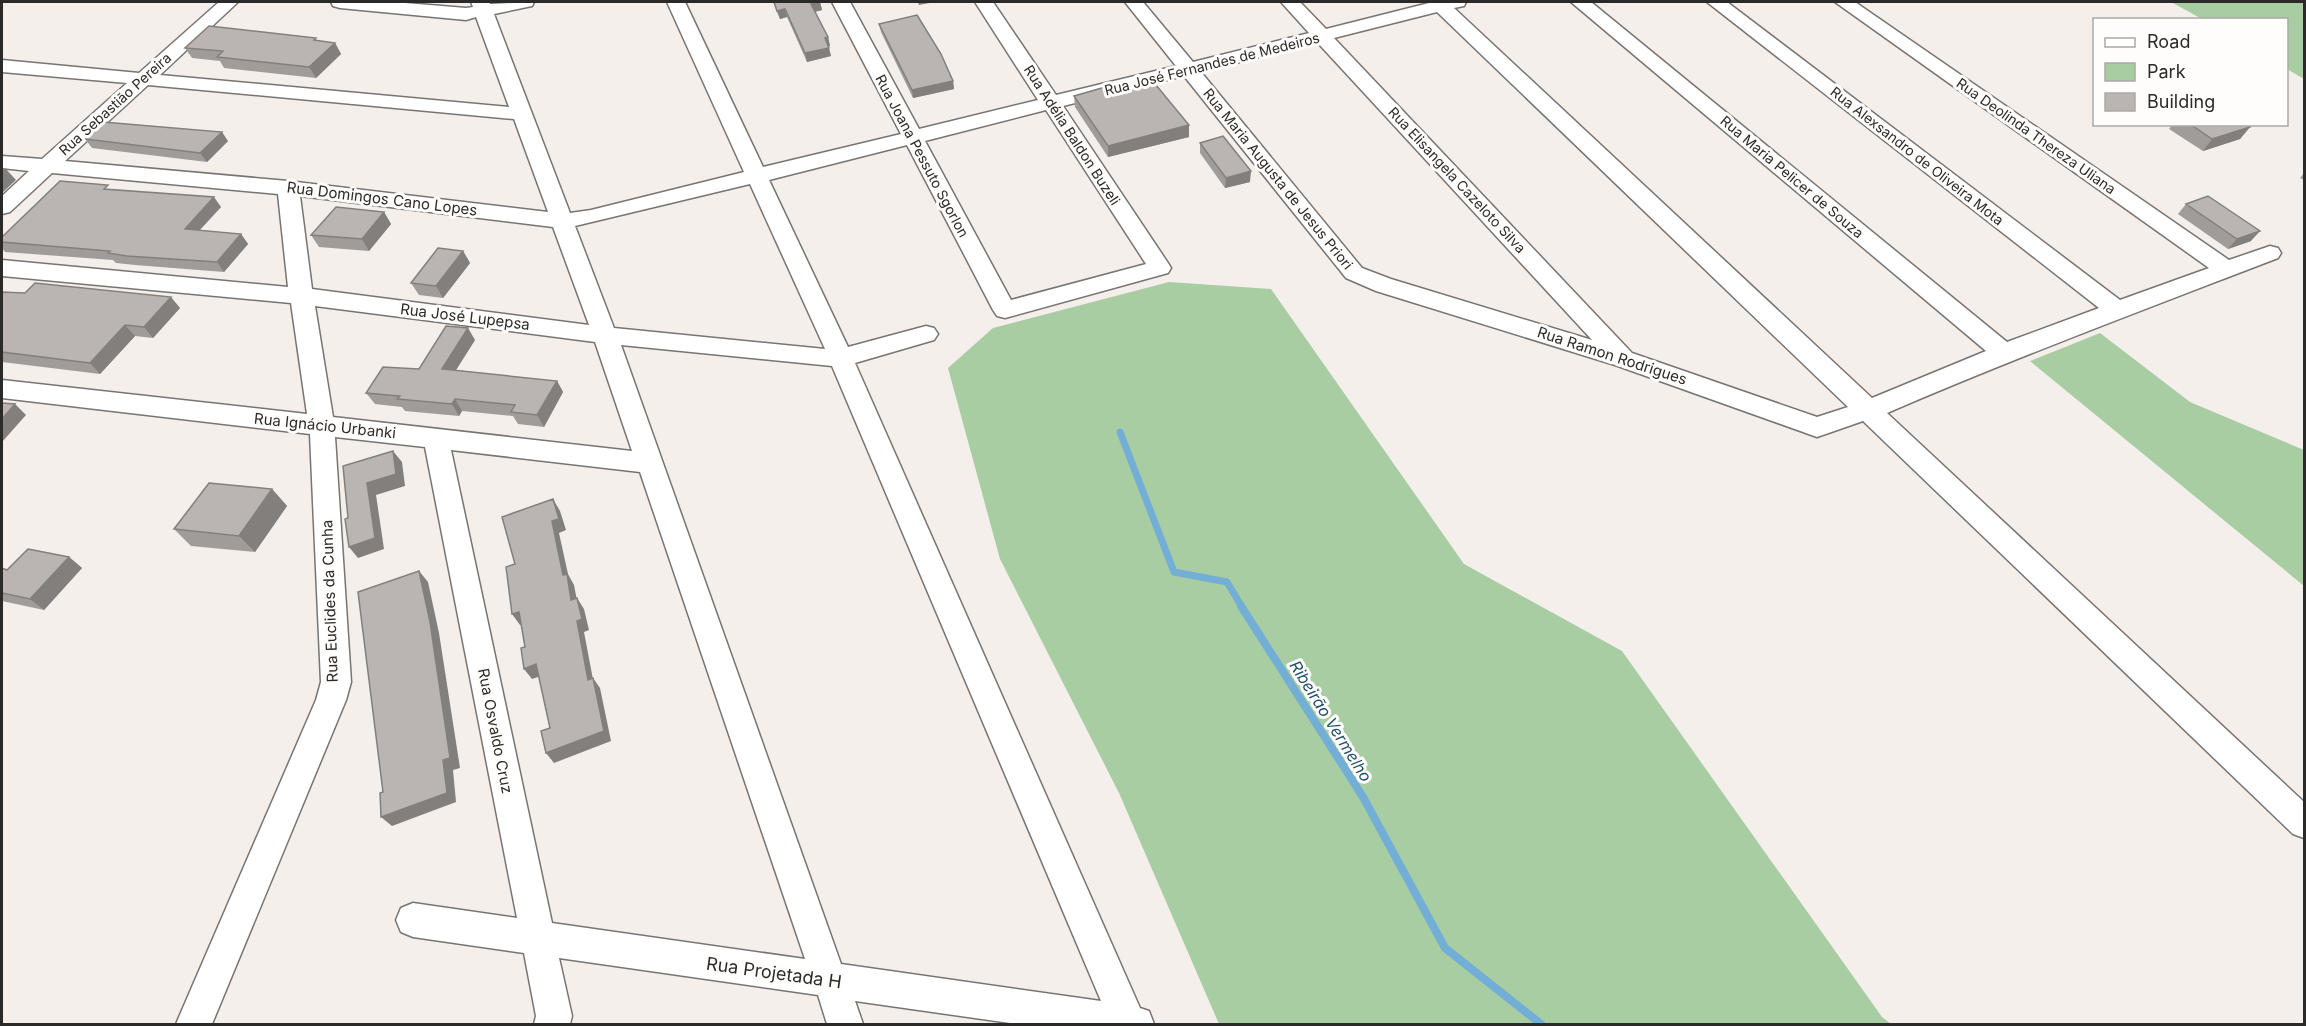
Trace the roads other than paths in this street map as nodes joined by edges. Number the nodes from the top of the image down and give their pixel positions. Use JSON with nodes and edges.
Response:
{"nodes":[{"id":1,"x":229,"y":2,"type":"edge"},
{"id":2,"x":340,"y":2,"type":"edge"},
{"id":3,"x":525,"y":2,"type":"edge"},
{"id":4,"x":676,"y":2,"type":"edge"},
{"id":5,"x":841,"y":2,"type":"edge"},
{"id":6,"x":984,"y":2,"type":"edge"},
{"id":7,"x":1134,"y":2,"type":"edge"},
{"id":8,"x":1290,"y":2,"type":"edge"},
{"id":9,"x":1580,"y":2,"type":"edge"},
{"id":10,"x":1716,"y":2,"type":"edge"},
{"id":11,"x":1844,"y":2,"type":"edge"},
{"id":12,"x":1445,"y":3,"type":"edge"},
{"id":13,"x":482,"y":6,"type":"edge"},
{"id":14,"x":1323,"y":37,"type":"junction"},
{"id":15,"x":2,"y":66,"type":"edge"},
{"id":16,"x":1189,"y":70,"type":"junction"},
{"id":17,"x":144,"y":79,"type":"junction"},
{"id":18,"x":1051,"y":103,"type":"junction"},
{"id":19,"x":523,"y":114,"type":"junction"},
{"id":20,"x":912,"y":138,"type":"junction"},
{"id":21,"x":2,"y":162,"type":"edge"},
{"id":22,"x":48,"y":166,"type":"junction"},
{"id":23,"x":757,"y":176,"type":"junction"},
{"id":24,"x":288,"y":188,"type":"junction"},
{"id":25,"x":2,"y":207,"type":"edge"},
{"id":26,"x":561,"y":221,"type":"junction"},
{"id":27,"x":2270,"y":254,"type":"dead end"},
{"id":28,"x":2,"y":268,"type":"edge"},
{"id":29,"x":2228,"y":270,"type":"junction"},
{"id":30,"x":1354,"y":273,"type":"joint"},
{"id":31,"x":301,"y":296,"type":"junction"},
{"id":32,"x":1005,"y":310,"type":"joint"},
{"id":33,"x":2118,"y":311,"type":"junction"},
{"id":34,"x":926,"y":334,"type":"dead end"},
{"id":35,"x":605,"y":335,"type":"junction"},
{"id":36,"x":2004,"y":353,"type":"junction"},
{"id":37,"x":841,"y":358,"type":"junction"},
{"id":38,"x":1623,"y":358,"type":"junction"},
{"id":39,"x":2,"y":389,"type":"edge"},
{"id":40,"x":1869,"y":410,"type":"junction"},
{"id":41,"x":322,"y":426,"type":"junction"},
{"id":42,"x":436,"y":438,"type":"junction"},
{"id":43,"x":649,"y":463,"type":"junction"},
{"id":44,"x":2304,"y":823,"type":"edge"},
{"id":45,"x":413,"y":920,"type":"dead end"},
{"id":46,"x":537,"y":938,"type":"junction"},
{"id":47,"x":830,"y":981,"type":"junction"},
{"id":48,"x":194,"y":1024,"type":"edge"},
{"id":49,"x":552,"y":1024,"type":"edge"},
{"id":50,"x":845,"y":1024,"type":"edge"},
{"id":51,"x":1132,"y":1024,"type":"edge"}],
"edges":[{"from":1,"to":17,"type":"street","name":"Rua Sebastião Pereira"},
{"from":2,"to":13,"type":"street"},
{"from":3,"to":13,"type":"street"},
{"from":4,"to":23,"type":"street"},
{"from":5,"to":20,"type":"street","name":"Rua Joana Pessuto Sgorlon"},
{"from":6,"to":18,"type":"street","name":"Rua Adélia Baldon Buzeli"},
{"from":7,"to":16,"type":"street","name":"Rua Maria Augusta de Jesus Priori"},
{"from":8,"to":14,"type":"street","name":"Rua Elisangela Cazeloto Silva"},
{"from":9,"to":36,"type":"street","name":"Rua Maria Pelicer de Souza"},
{"from":10,"to":33,"type":"street","name":"Rua Alexsandro de Oliveira Mota"},
{"from":11,"to":29,"type":"street","name":"Rua Deolinda Thereza Uliana"},
{"from":12,"to":14,"type":"street","name":"Rua José Fernandes de Medeiros"},
{"from":12,"to":40,"type":"street"},
{"from":13,"to":19,"type":"street"},
{"from":14,"to":16,"type":"street","name":"Rua José Fernandes de Medeiros"},
{"from":14,"to":38,"type":"street","name":"Rua Elisangela Cazeloto Silva"},
{"from":15,"to":17,"type":"street"},
{"from":16,"to":18,"type":"street","name":"Rua José Fernandes de Medeiros"},
{"from":16,"to":30,"type":"street","name":"Rua Maria Augusta de Jesus Priori"},
{"from":17,"to":19,"type":"street"},
{"from":17,"to":22,"type":"street","name":"Rua Sebastião Pereira"},
{"from":18,"to":20,"type":"street","name":"Rua José Fernandes de Medeiros"},
{"from":18,"to":32,"type":"street","name":"Rua Adélia Baldon Buzeli"},
{"from":19,"to":26,"type":"street"},
{"from":20,"to":23,"type":"street","name":"Rua José Fernandes de Medeiros"},
{"from":20,"to":32,"type":"street","name":"Rua Joana Pessuto Sgorlon"},
{"from":21,"to":22,"type":"street","name":"Rua Domingos Cano Lopes"},
{"from":22,"to":24,"type":"street","name":"Rua Domingos Cano Lopes"},
{"from":22,"to":25,"type":"street","name":"Rua Sebastião Pereira"},
{"from":23,"to":26,"type":"street","name":"Rua Domingos Cano Lopes"},
{"from":23,"to":37,"type":"street"},
{"from":24,"to":26,"type":"street","name":"Rua Domingos Cano Lopes"},
{"from":24,"to":31,"type":"street","name":"Rua Euclides da Cunha"},
{"from":26,"to":35,"type":"street"},
{"from":27,"to":29,"type":"street","name":"Rua Ramon Rodrigues"},
{"from":28,"to":31,"type":"street","name":"Rua José Lupepsa"},
{"from":29,"to":33,"type":"street","name":"Rua Ramon Rodrigues"},
{"from":30,"to":38,"type":"street","name":"Rua Ramon Rodrigues"},
{"from":31,"to":35,"type":"street","name":"Rua José Lupepsa"},
{"from":31,"to":41,"type":"street","name":"Rua Euclides da Cunha"},
{"from":33,"to":36,"type":"street","name":"Rua Ramon Rodrigues"},
{"from":34,"to":37,"type":"street","name":"Rua José Lupepsa"},
{"from":35,"to":37,"type":"street","name":"Rua José Lupepsa"},
{"from":35,"to":43,"type":"street"},
{"from":36,"to":40,"type":"street","name":"Rua Ramon Rodrigues"},
{"from":37,"to":51,"type":"street"},
{"from":38,"to":40,"type":"street","name":"Rua Ramon Rodrigues"},
{"from":39,"to":41,"type":"street","name":"Rua Ignácio Urbanki"},
{"from":40,"to":44,"type":"street"},
{"from":41,"to":42,"type":"street","name":"Rua Ignácio Urbanki"},
{"from":41,"to":48,"type":"street","name":"Rua Euclides da Cunha"},
{"from":42,"to":43,"type":"street","name":"Rua Ignácio Urbanki"},
{"from":42,"to":46,"type":"street","name":"Rua Osvaldo Cruz"},
{"from":43,"to":47,"type":"street"},
{"from":45,"to":46,"type":"street","name":"Rua Projetada H"},
{"from":46,"to":47,"type":"street","name":"Rua Projetada H"},
{"from":46,"to":49,"type":"street","name":"Rua Osvaldo Cruz"},
{"from":47,"to":50,"type":"street"},
{"from":47,"to":51,"type":"street","name":"Rua Projetada H"}]}
